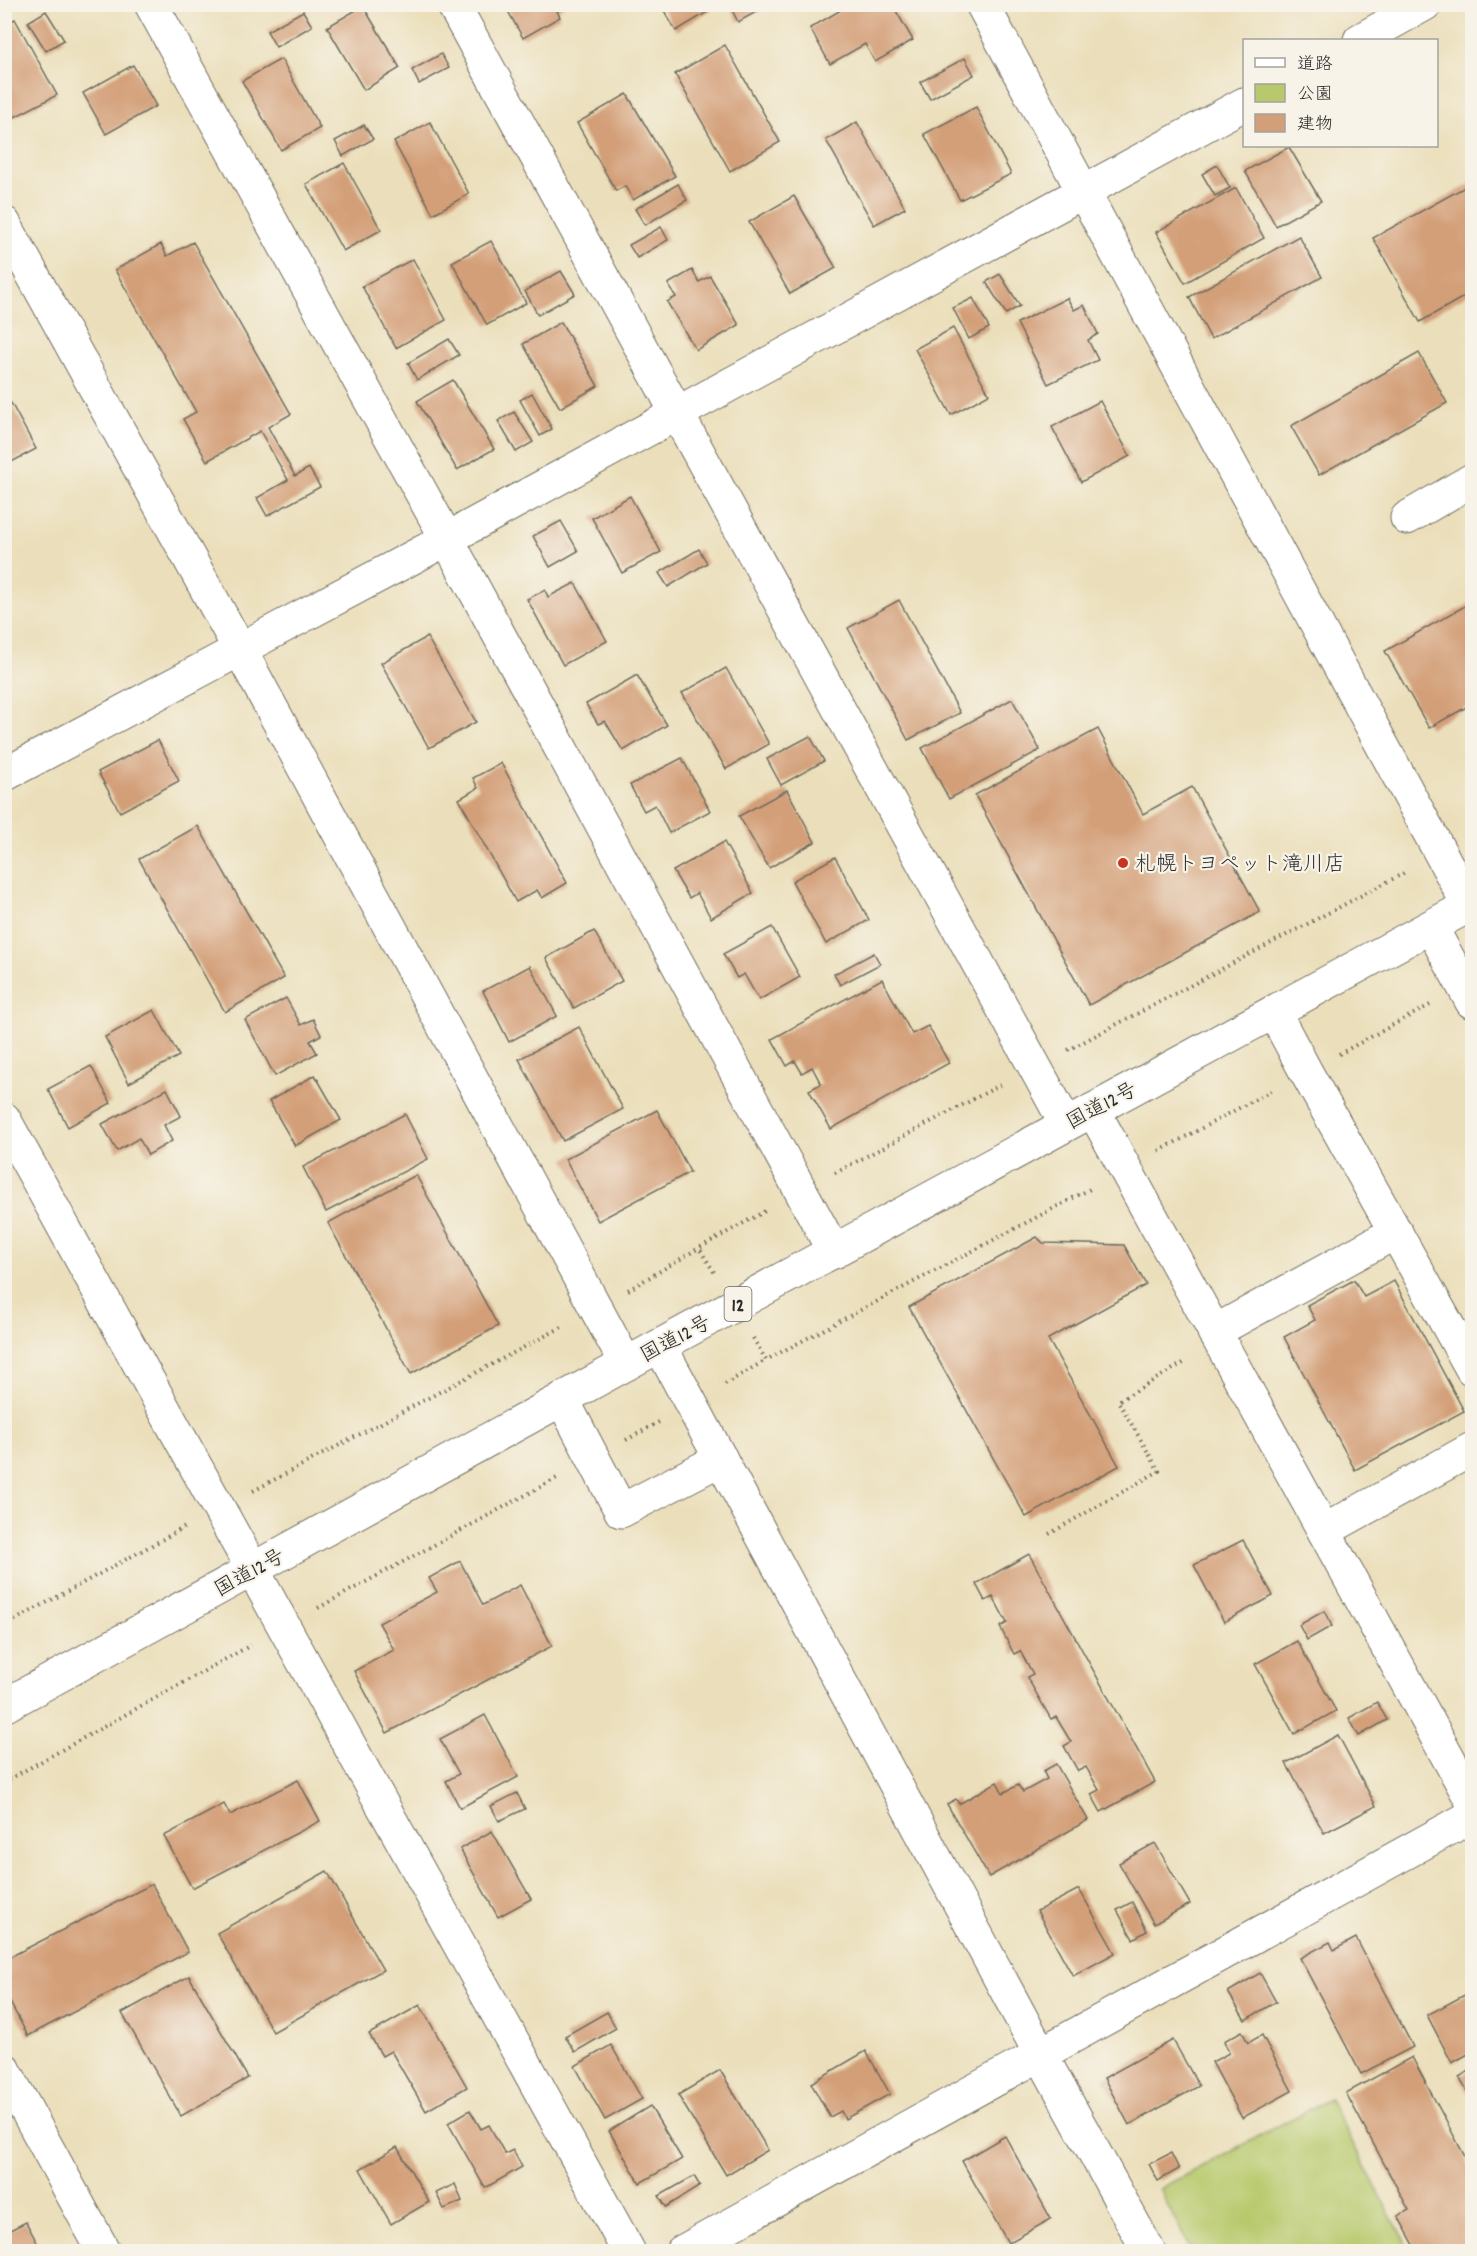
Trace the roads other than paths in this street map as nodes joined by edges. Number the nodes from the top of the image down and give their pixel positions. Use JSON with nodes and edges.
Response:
{"nodes":[{"id":1,"x":151,"y":4,"type":"edge"},
{"id":2,"x":453,"y":4,"type":"edge"},
{"id":3,"x":982,"y":4,"type":"edge"},
{"id":4,"x":1425,"y":4,"type":"edge"},
{"id":5,"x":1362,"y":39,"type":"edge"},
{"id":6,"x":1243,"y":105,"type":"edge"},
{"id":7,"x":1083,"y":193,"type":"junction"},
{"id":8,"x":4,"y":223,"type":"edge"},
{"id":9,"x":676,"y":415,"type":"junction"},
{"id":10,"x":1473,"y":480,"type":"edge"},
{"id":11,"x":1407,"y":518,"type":"dead end"},
{"id":12,"x":447,"y":539,"type":"junction"},
{"id":13,"x":239,"y":648,"type":"junction"},
{"id":14,"x":4,"y":776,"type":"edge"},
{"id":15,"x":1471,"y":905,"type":"edge"},
{"id":16,"x":1431,"y":927,"type":"junction"},
{"id":17,"x":1473,"y":1002,"type":"edge"},
{"id":18,"x":1274,"y":1012,"type":"junction"},
{"id":19,"x":1080,"y":1117,"type":"junction"},
{"id":20,"x":4,"y":1119,"type":"edge"},
{"id":21,"x":1396,"y":1232,"type":"junction"},
{"id":22,"x":834,"y":1252,"type":"junction"},
{"id":23,"x":1217,"y":1337,"type":"junction"},
{"id":24,"x":660,"y":1346,"type":"junction"},
{"id":25,"x":626,"y":1364,"type":"junction"},
{"id":26,"x":1473,"y":1369,"type":"edge"},
{"id":27,"x":562,"y":1399,"type":"junction"},
{"id":28,"x":1473,"y":1449,"type":"edge"},
{"id":29,"x":721,"y":1459,"type":"junction"},
{"id":30,"x":1324,"y":1531,"type":"junction"},
{"id":31,"x":252,"y":1571,"type":"junction"},
{"id":32,"x":4,"y":1706,"type":"edge"},
{"id":33,"x":1473,"y":1801,"type":"edge"},
{"id":34,"x":1473,"y":1816,"type":"edge"},
{"id":35,"x":1040,"y":2053,"type":"junction"},
{"id":36,"x":4,"y":2069,"type":"edge"},
{"id":37,"x":104,"y":2252,"type":"edge"},
{"id":38,"x":628,"y":2252,"type":"edge"},
{"id":39,"x":682,"y":2252,"type":"edge"},
{"id":40,"x":1149,"y":2252,"type":"edge"}],
"edges":[{"from":1,"to":12,"type":"main road"},
{"from":2,"to":9,"type":"main road"},
{"from":3,"to":7,"type":"main road"},
{"from":4,"to":5,"type":"main road"},
{"from":6,"to":7,"type":"main road"},
{"from":7,"to":9,"type":"main road"},
{"from":7,"to":15,"type":"main road"},
{"from":8,"to":13,"type":"main road"},
{"from":9,"to":12,"type":"main road"},
{"from":9,"to":19,"type":"main road"},
{"from":10,"to":11,"type":"main road"},
{"from":12,"to":13,"type":"main road"},
{"from":12,"to":22,"type":"main road"},
{"from":13,"to":14,"type":"main road"},
{"from":13,"to":25,"type":"main road"},
{"from":15,"to":16,"type":"main road","name":"国道12号","number":"12"},
{"from":16,"to":17,"type":"main road"},
{"from":16,"to":18,"type":"main road","name":"国道12号","number":"12"},
{"from":18,"to":19,"type":"main road","name":"国道12号","number":"12"},
{"from":18,"to":21,"type":"main road"},
{"from":19,"to":22,"type":"main road","name":"国道12号","number":"12"},
{"from":19,"to":23,"type":"main road"},
{"from":20,"to":31,"type":"main road"},
{"from":21,"to":23,"type":"main road"},
{"from":21,"to":26,"type":"main road"},
{"from":22,"to":24,"type":"main road","name":"国道12号","number":"12"},
{"from":23,"to":30,"type":"main road"},
{"from":24,"to":25,"type":"main road","name":"国道12号","number":"12"},
{"from":24,"to":29,"type":"main road"},
{"from":25,"to":27,"type":"main road","name":"国道12号","number":"12"},
{"from":27,"to":29,"type":"main road"},
{"from":27,"to":31,"type":"main road","name":"国道12号","number":"12"},
{"from":28,"to":30,"type":"main road"},
{"from":29,"to":35,"type":"main road"},
{"from":30,"to":33,"type":"main road"},
{"from":31,"to":32,"type":"main road","name":"国道12号","number":"12"},
{"from":31,"to":38,"type":"main road"},
{"from":34,"to":35,"type":"main road"},
{"from":35,"to":39,"type":"main road"},
{"from":35,"to":40,"type":"main road"},
{"from":36,"to":37,"type":"main road"}]}
